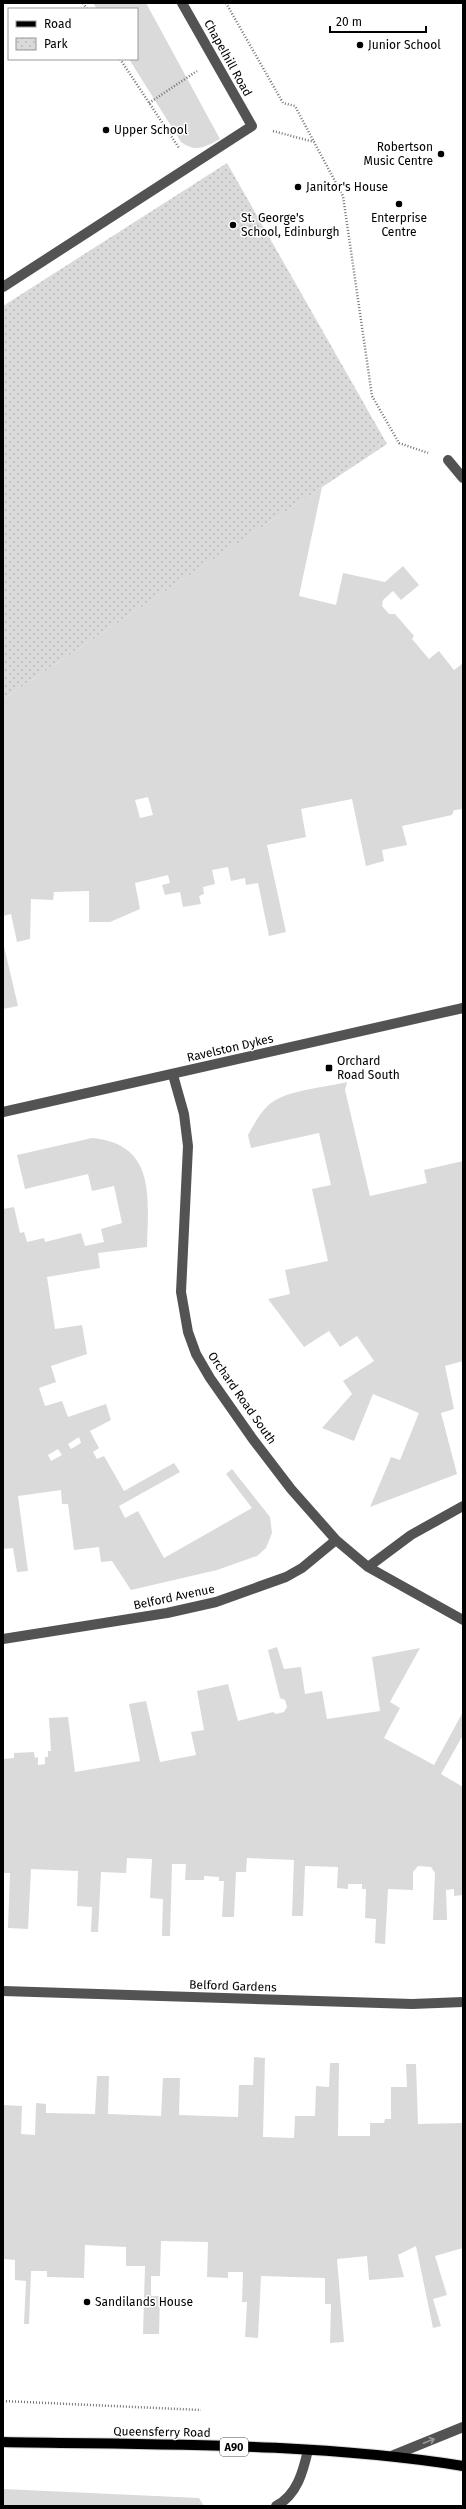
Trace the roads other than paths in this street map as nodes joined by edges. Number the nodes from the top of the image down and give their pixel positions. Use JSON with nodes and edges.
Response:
{"nodes":[{"id":1,"x":182,"y":3,"type":"edge"},
{"id":2,"x":3,"y":288,"type":"edge"},
{"id":3,"x":448,"y":460,"type":"road end"},
{"id":4,"x":463,"y":478,"type":"edge"},
{"id":5,"x":463,"y":1008,"type":"edge"},
{"id":6,"x":173,"y":1075,"type":"junction"},
{"id":7,"x":3,"y":1112,"type":"edge"},
{"id":8,"x":463,"y":1506,"type":"edge"},
{"id":9,"x":336,"y":1540,"type":"junction"},
{"id":10,"x":368,"y":1567,"type":"junction"},
{"id":11,"x":463,"y":1620,"type":"edge"},
{"id":12,"x":3,"y":1639,"type":"edge"},
{"id":13,"x":3,"y":1991,"type":"edge"},
{"id":14,"x":463,"y":2002,"type":"edge"},
{"id":15,"x":463,"y":2427,"type":"edge"},
{"id":16,"x":3,"y":2442,"type":"edge"},
{"id":17,"x":308,"y":2450,"type":"junction"},
{"id":18,"x":394,"y":2455,"type":"junction"},
{"id":19,"x":463,"y":2466,"type":"edge"},
{"id":20,"x":276,"y":2506,"type":"edge"}],
"edges":[{"from":1,"to":2,"type":"street","name":"Chapelhill Road"},
{"from":3,"to":4,"type":"street"},
{"from":5,"to":6,"type":"street","name":"Ravelston Dykes"},
{"from":6,"to":7,"type":"street","name":"Ravelston Dykes"},
{"from":6,"to":9,"type":"street","name":"Orchard Road South"},
{"from":8,"to":10,"type":"street"},
{"from":9,"to":10,"type":"street","name":"Orchard Road South"},
{"from":9,"to":12,"type":"street","name":"Belford Avenue"},
{"from":10,"to":11,"type":"street","name":"Orchard Road South"},
{"from":13,"to":14,"type":"street","name":"Belford Gardens"},
{"from":18,"to":15,"type":"street","one_way":true},
{"from":16,"to":17,"type":"main road","name":"Queensferry Road","number":"A90"},
{"from":17,"to":18,"type":"main road","name":"Queensferry Road","number":"A90"},
{"from":17,"to":20,"type":"street"},
{"from":18,"to":19,"type":"main road","name":"Queensferry Road","number":"A90"}]}
